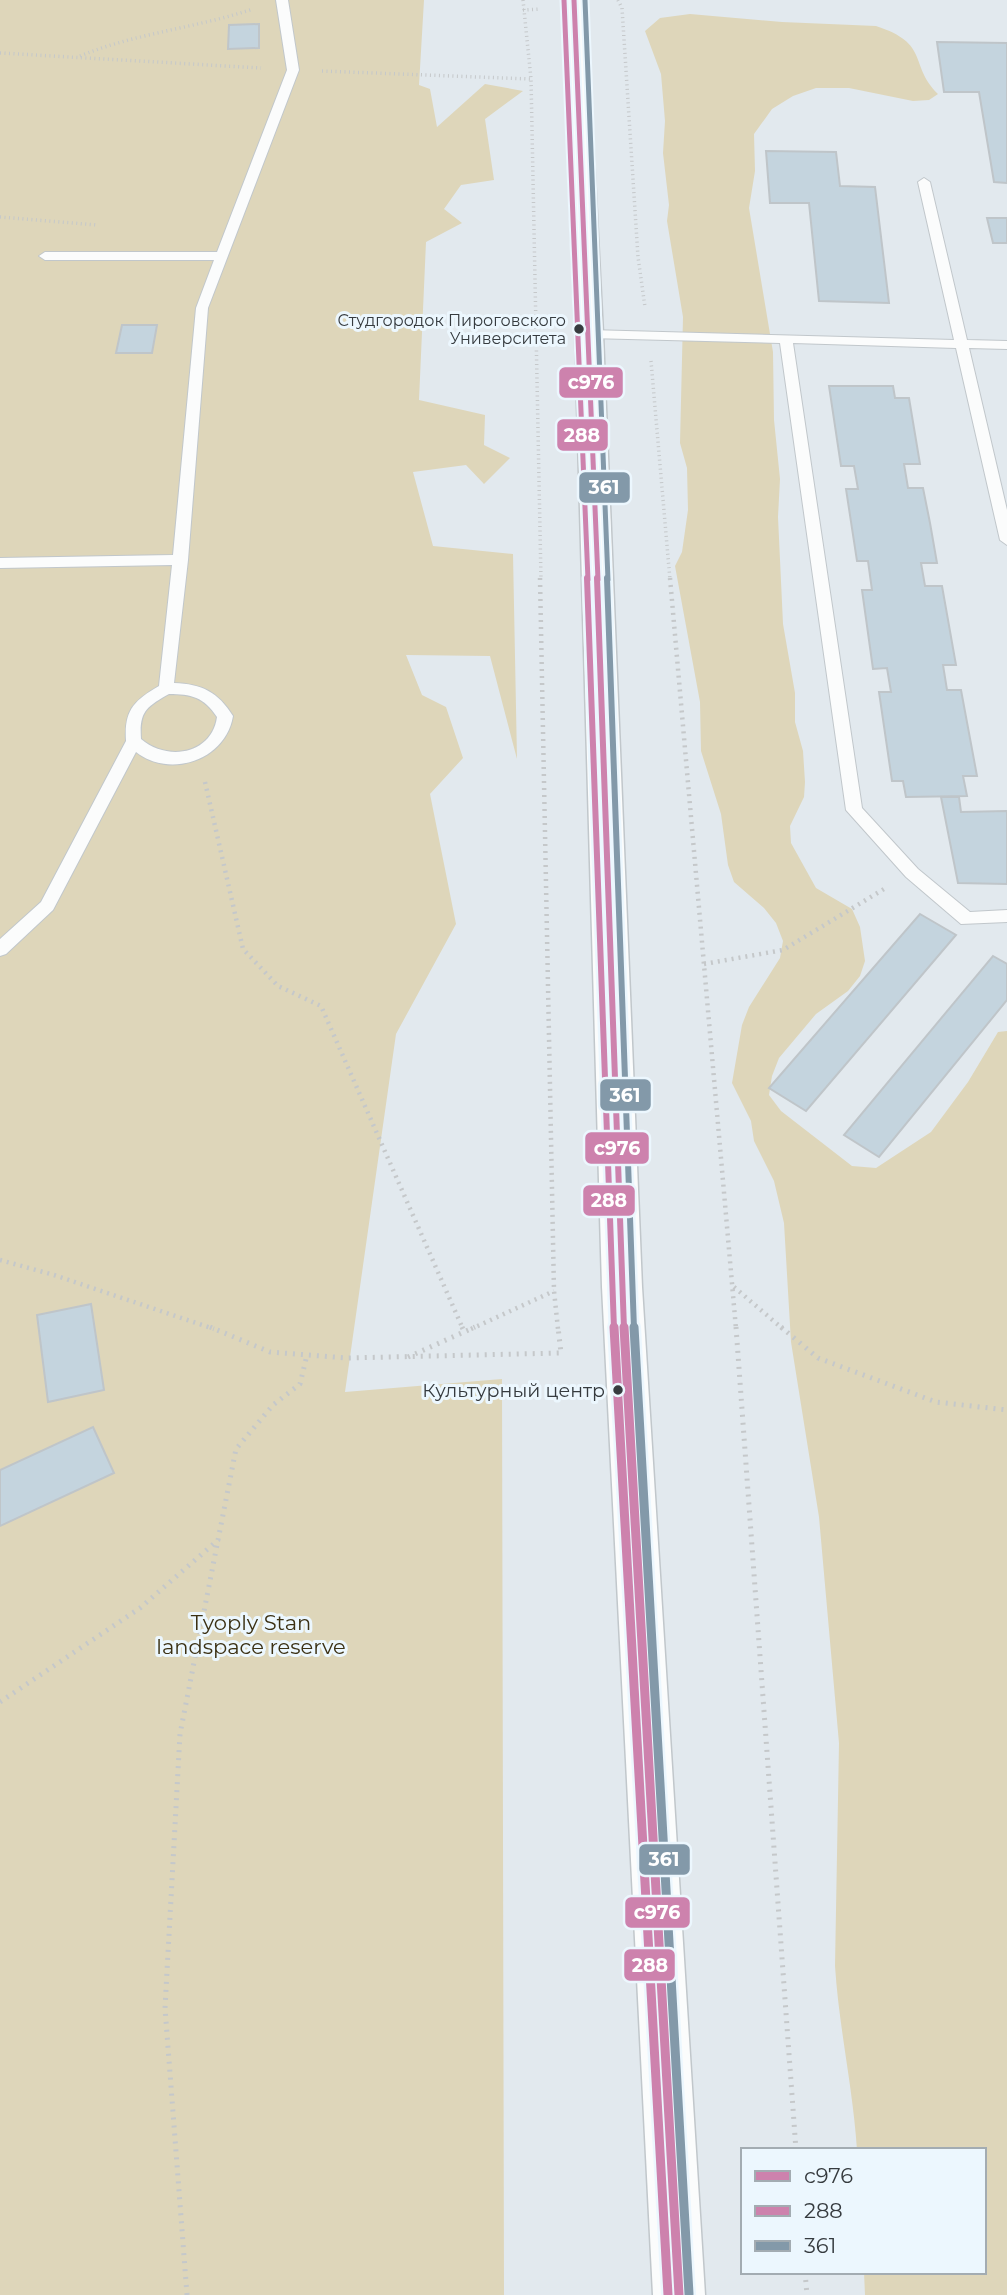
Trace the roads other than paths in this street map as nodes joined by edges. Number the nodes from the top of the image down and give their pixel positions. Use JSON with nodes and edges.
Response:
{"nodes":[{"id":1,"x":282,"y":0,"type":"edge"},
{"id":2,"x":574,"y":0,"type":"edge"},
{"id":3,"x":924,"y":182,"type":"dead end"},
{"id":4,"x":45,"y":256,"type":"dead end"},
{"id":5,"x":222,"y":256,"type":"junction"},
{"id":6,"x":589,"y":334,"type":"junction"},
{"id":7,"x":786,"y":339,"type":"junction"},
{"id":8,"x":964,"y":345,"type":"junction"},
{"id":9,"x":1007,"y":345,"type":"edge"},
{"id":10,"x":1007,"y":540,"type":"edge"},
{"id":11,"x":181,"y":560,"type":"junction"},
{"id":12,"x":0,"y":563,"type":"edge"},
{"id":13,"x":166,"y":689,"type":"junction"},
{"id":14,"x":134,"y":741,"type":"junction"},
{"id":15,"x":1007,"y":916,"type":"edge"},
{"id":16,"x":0,"y":949,"type":"edge"},
{"id":17,"x":679,"y":2295,"type":"edge"}],
"edges":[{"from":1,"to":5,"type":"lane"},
{"from":2,"to":6,"type":"main road"},
{"from":3,"to":8,"type":"lane"},
{"from":4,"to":5,"type":"lane"},
{"from":5,"to":11,"type":"lane"},
{"from":6,"to":7,"type":"lane"},
{"from":6,"to":17,"type":"main road"},
{"from":7,"to":8,"type":"lane"},
{"from":7,"to":15,"type":"lane"},
{"from":8,"to":9,"type":"lane"},
{"from":8,"to":10,"type":"lane"},
{"from":11,"to":12,"type":"lane"},
{"from":11,"to":13,"type":"lane"},
{"from":13,"to":14,"type":"lane"},
{"from":13,"to":14,"type":"lane"},
{"from":14,"to":16,"type":"lane"}]}
